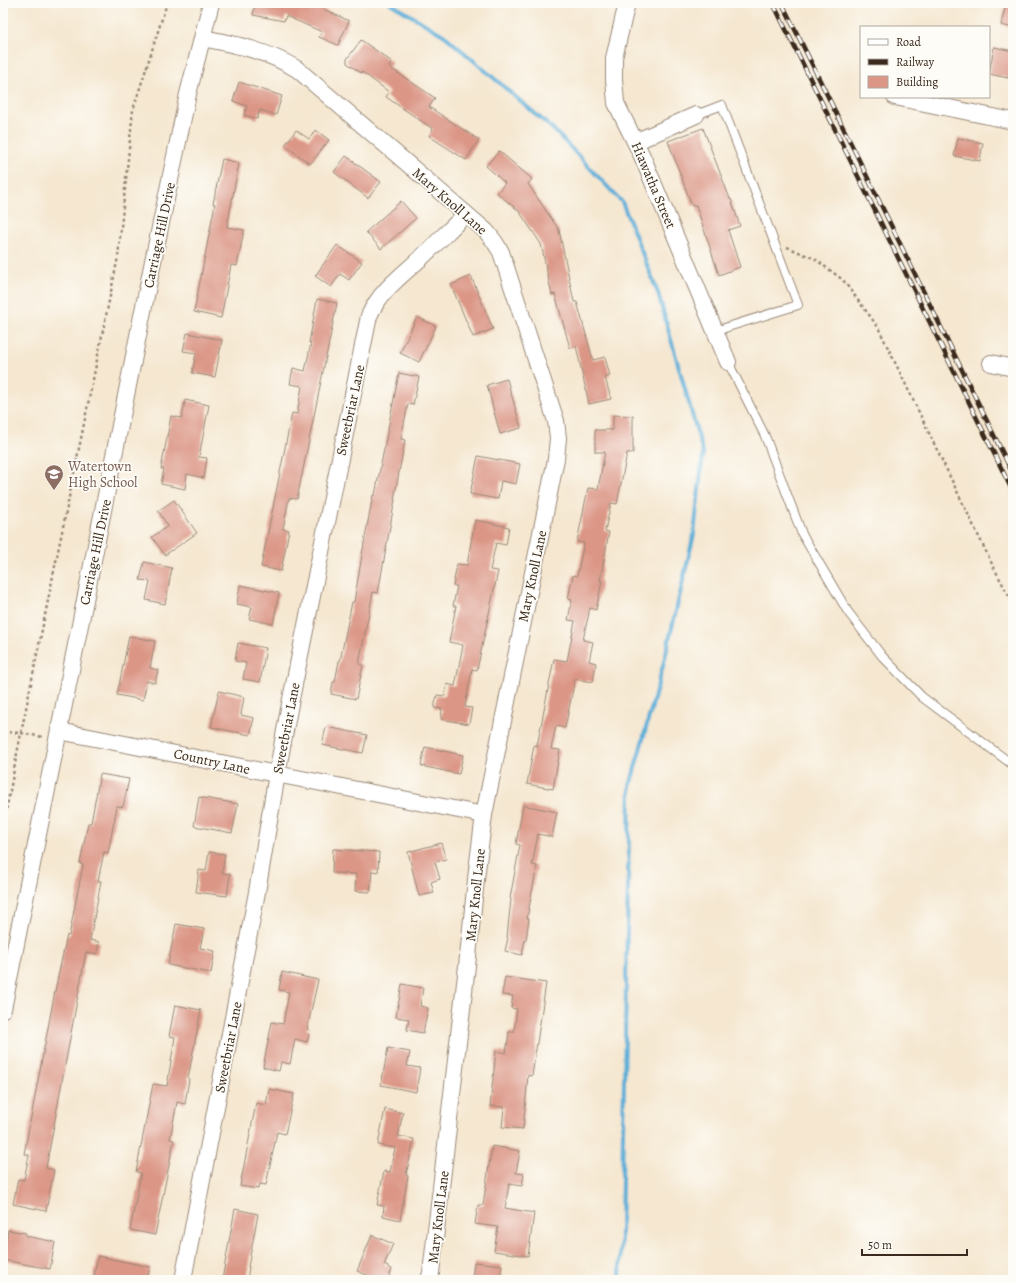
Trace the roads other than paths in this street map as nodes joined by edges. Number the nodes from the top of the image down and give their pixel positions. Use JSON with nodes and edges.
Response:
{"nodes":[{"id":1,"x":211,"y":3,"type":"edge"},
{"id":2,"x":627,"y":3,"type":"edge"},
{"id":3,"x":202,"y":38,"type":"junction"},
{"id":4,"x":900,"y":98,"type":"edge"},
{"id":5,"x":696,"y":115,"type":"joint"},
{"id":6,"x":1013,"y":121,"type":"edge"},
{"id":7,"x":635,"y":142,"type":"junction"},
{"id":8,"x":466,"y":214,"type":"junction"},
{"id":9,"x":715,"y":331,"type":"junction"},
{"id":10,"x":728,"y":362,"type":"joint"},
{"id":11,"x":991,"y":363,"type":"dead end"},
{"id":12,"x":1013,"y":368,"type":"edge"},
{"id":13,"x":58,"y":736,"type":"junction"},
{"id":14,"x":1013,"y":765,"type":"edge"},
{"id":15,"x":276,"y":774,"type":"junction"},
{"id":16,"x":484,"y":815,"type":"junction"},
{"id":17,"x":3,"y":1009,"type":"edge"},
{"id":18,"x":183,"y":1280,"type":"edge"},
{"id":19,"x":429,"y":1280,"type":"edge"}],
"edges":[{"from":1,"to":3,"type":"street","name":"Carriage Hill Drive"},
{"from":2,"to":7,"type":"street","name":"Hiawatha Street"},
{"from":3,"to":8,"type":"street","name":"Mary Knoll Lane"},
{"from":3,"to":13,"type":"street","name":"Carriage Hill Drive"},
{"from":4,"to":6,"type":"street"},
{"from":5,"to":7,"type":"street"},
{"from":5,"to":9,"type":"lane"},
{"from":7,"to":9,"type":"street","name":"Hiawatha Street"},
{"from":8,"to":15,"type":"street","name":"Sweetbriar Lane"},
{"from":8,"to":16,"type":"street","name":"Mary Knoll Lane"},
{"from":9,"to":10,"type":"street","name":"Hiawatha Street"},
{"from":10,"to":14,"type":"lane"},
{"from":11,"to":12,"type":"street"},
{"from":13,"to":15,"type":"street","name":"Country Lane"},
{"from":13,"to":17,"type":"street","name":"Carriage Hill Drive"},
{"from":15,"to":16,"type":"street","name":"Country Lane"},
{"from":15,"to":18,"type":"street","name":"Sweetbriar Lane"},
{"from":16,"to":19,"type":"street","name":"Mary Knoll Lane"}]}
